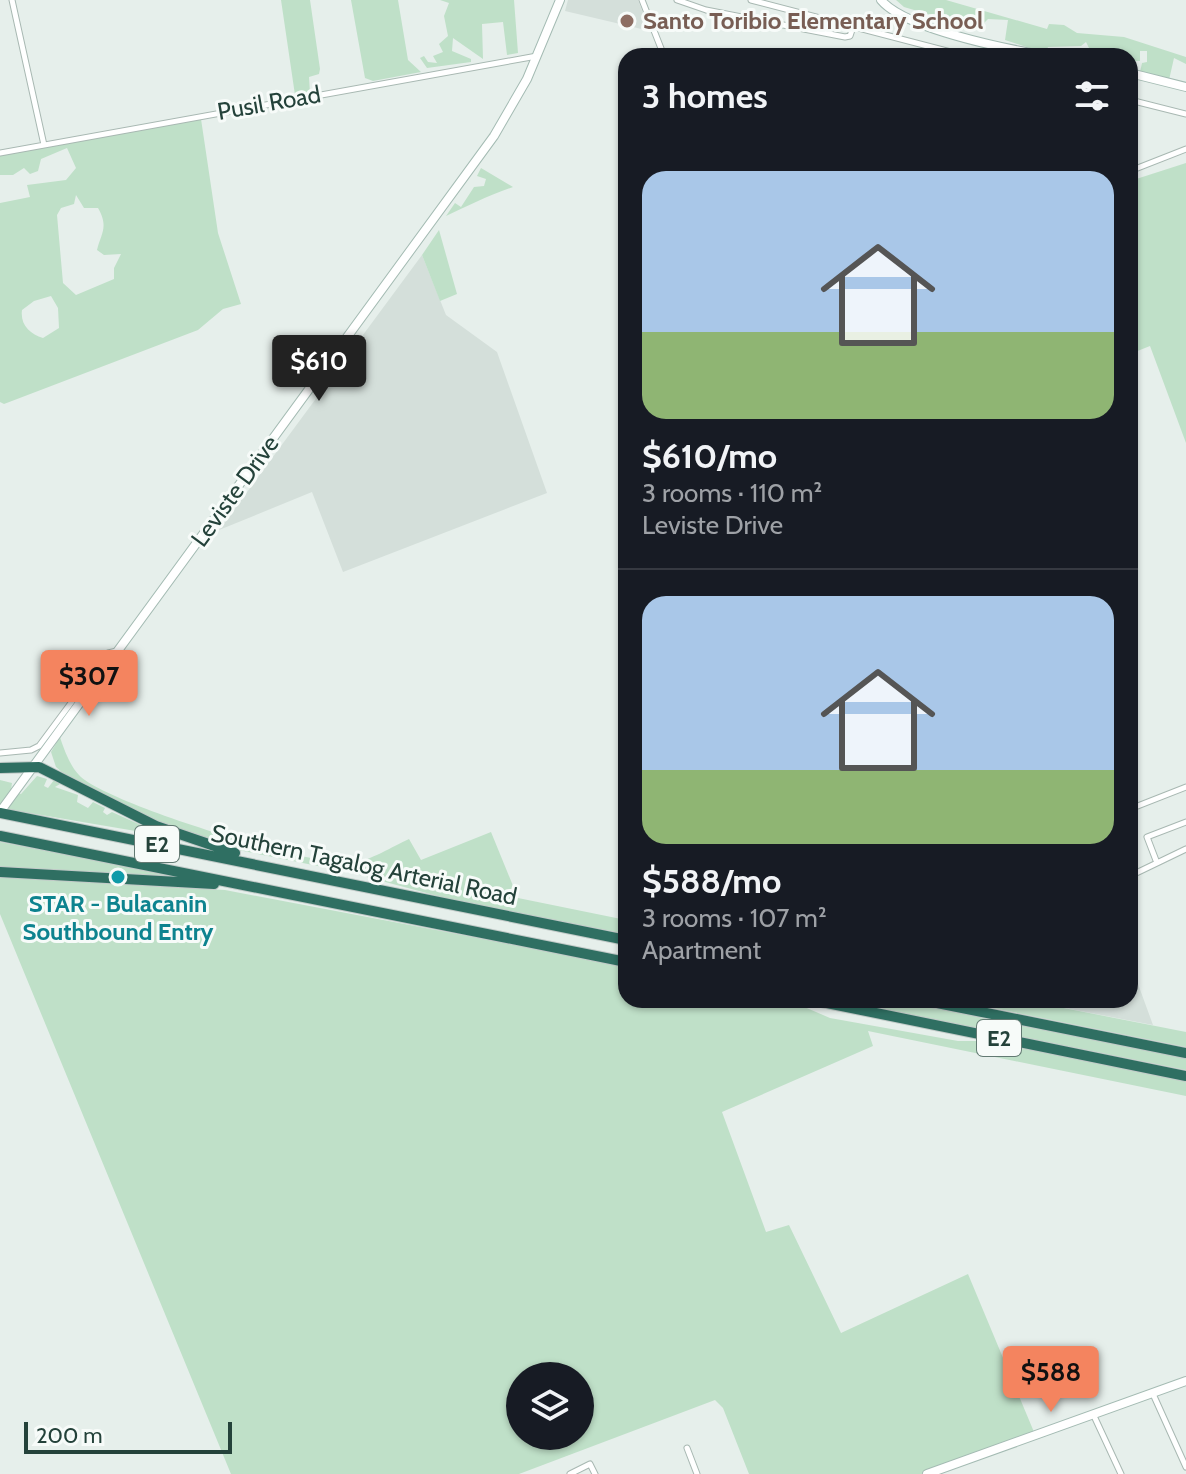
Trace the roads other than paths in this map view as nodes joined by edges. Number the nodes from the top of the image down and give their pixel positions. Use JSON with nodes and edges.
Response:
{"nodes":[{"id":1,"x":12,"y":0,"type":"edge"},
{"id":2,"x":560,"y":0,"type":"edge"},
{"id":3,"x":642,"y":0,"type":"edge"},
{"id":4,"x":677,"y":0,"type":"edge"},
{"id":5,"x":751,"y":0,"type":"edge"},
{"id":6,"x":881,"y":0,"type":"edge"},
{"id":7,"x":853,"y":27,"type":"junction"},
{"id":8,"x":661,"y":48,"type":"edge"},
{"id":9,"x":935,"y":48,"type":"edge"},
{"id":10,"x":1015,"y":48,"type":"edge"},
{"id":11,"x":538,"y":56,"type":"junction"},
{"id":12,"x":1138,"y":75,"type":"edge"},
{"id":13,"x":1186,"y":87,"type":"edge"},
{"id":14,"x":1138,"y":102,"type":"edge"},
{"id":15,"x":1186,"y":114,"type":"edge"},
{"id":16,"x":44,"y":145,"type":"junction"},
{"id":17,"x":1186,"y":149,"type":"edge"},
{"id":18,"x":0,"y":153,"type":"edge"},
{"id":19,"x":1138,"y":168,"type":"edge"},
{"id":20,"x":118,"y":651,"type":"junction"},
{"id":21,"x":0,"y":753,"type":"edge"},
{"id":22,"x":34,"y":766,"type":"junction"},
{"id":23,"x":0,"y":768,"type":"edge"},
{"id":24,"x":1186,"y":787,"type":"edge"},
{"id":25,"x":1138,"y":806,"type":"edge"},
{"id":26,"x":0,"y":813,"type":"edge"},
{"id":27,"x":1185,"y":822,"type":"edge"},
{"id":28,"x":1186,"y":830,"type":"edge"},
{"id":29,"x":0,"y":836,"type":"edge"},
{"id":30,"x":1186,"y":849,"type":"edge"},
{"id":31,"x":1157,"y":863,"type":"junction"},
{"id":32,"x":0,"y":872,"type":"edge"},
{"id":33,"x":1138,"y":872,"type":"edge"},
{"id":34,"x":314,"y":876,"type":"junction"},
{"id":35,"x":280,"y":891,"type":"junction"},
{"id":36,"x":618,"y":938,"type":"edge"},
{"id":37,"x":618,"y":960,"type":"edge"},
{"id":38,"x":851,"y":1008,"type":"edge"},
{"id":39,"x":962,"y":1008,"type":"edge"},
{"id":40,"x":1186,"y":1053,"type":"edge"},
{"id":41,"x":1186,"y":1076,"type":"edge"},
{"id":42,"x":1186,"y":1381,"type":"edge"},
{"id":43,"x":1153,"y":1394,"type":"junction"},
{"id":44,"x":1094,"y":1416,"type":"junction"},
{"id":45,"x":687,"y":1448,"type":"dead end"},
{"id":46,"x":1186,"y":1467,"type":"edge"},
{"id":47,"x":570,"y":1474,"type":"edge"},
{"id":48,"x":595,"y":1474,"type":"edge"},
{"id":49,"x":697,"y":1474,"type":"edge"},
{"id":50,"x":927,"y":1474,"type":"edge"},
{"id":51,"x":1121,"y":1474,"type":"edge"}],
"edges":[{"from":1,"to":16,"type":"street"},
{"from":2,"to":11,"type":"main road","name":"Leviste Drive"},
{"from":3,"to":8,"type":"street"},
{"from":4,"to":7,"type":"street"},
{"from":5,"to":7,"type":"street"},
{"from":6,"to":10,"type":"main road"},
{"from":7,"to":9,"type":"street"},
{"from":11,"to":16,"type":"street","name":"Pusil Road"},
{"from":11,"to":20,"type":"main road","name":"Leviste Drive"},
{"from":12,"to":13,"type":"main road"},
{"from":14,"to":15,"type":"street"},
{"from":16,"to":18,"type":"street","name":"Pusil Road"},
{"from":17,"to":19,"type":"street"},
{"from":20,"to":21,"type":"street"},
{"from":20,"to":22,"type":"main road","name":"Leviste Drive"},
{"from":22,"to":23,"type":"highway"},
{"from":22,"to":26,"type":"main road","name":"Leviste Drive"},
{"from":22,"to":34,"type":"highway"},
{"from":24,"to":25,"type":"street"},
{"from":26,"to":34,"type":"highway","name":"Southern Tagalog Arterial Road","number":"E2"},
{"from":27,"to":28,"type":"street"},
{"from":27,"to":31,"type":"street"},
{"from":29,"to":35,"type":"highway","name":"Southern Tagalog Arterial Road","number":"E2"},
{"from":30,"to":31,"type":"street"},
{"from":31,"to":33,"type":"street"},
{"from":32,"to":35,"type":"highway"},
{"from":34,"to":36,"type":"highway","name":"Southern Tagalog Arterial Road","number":"E2"},
{"from":35,"to":37,"type":"highway","name":"Southern Tagalog Arterial Road","number":"E2"},
{"from":38,"to":41,"type":"highway","number":"E2"},
{"from":39,"to":40,"type":"highway","number":"E2"},
{"from":42,"to":43,"type":"main road"},
{"from":43,"to":44,"type":"main road"},
{"from":43,"to":46,"type":"street"},
{"from":44,"to":50,"type":"main road"},
{"from":44,"to":51,"type":"street"},
{"from":45,"to":49,"type":"street"},
{"from":47,"to":48,"type":"street"}]}
